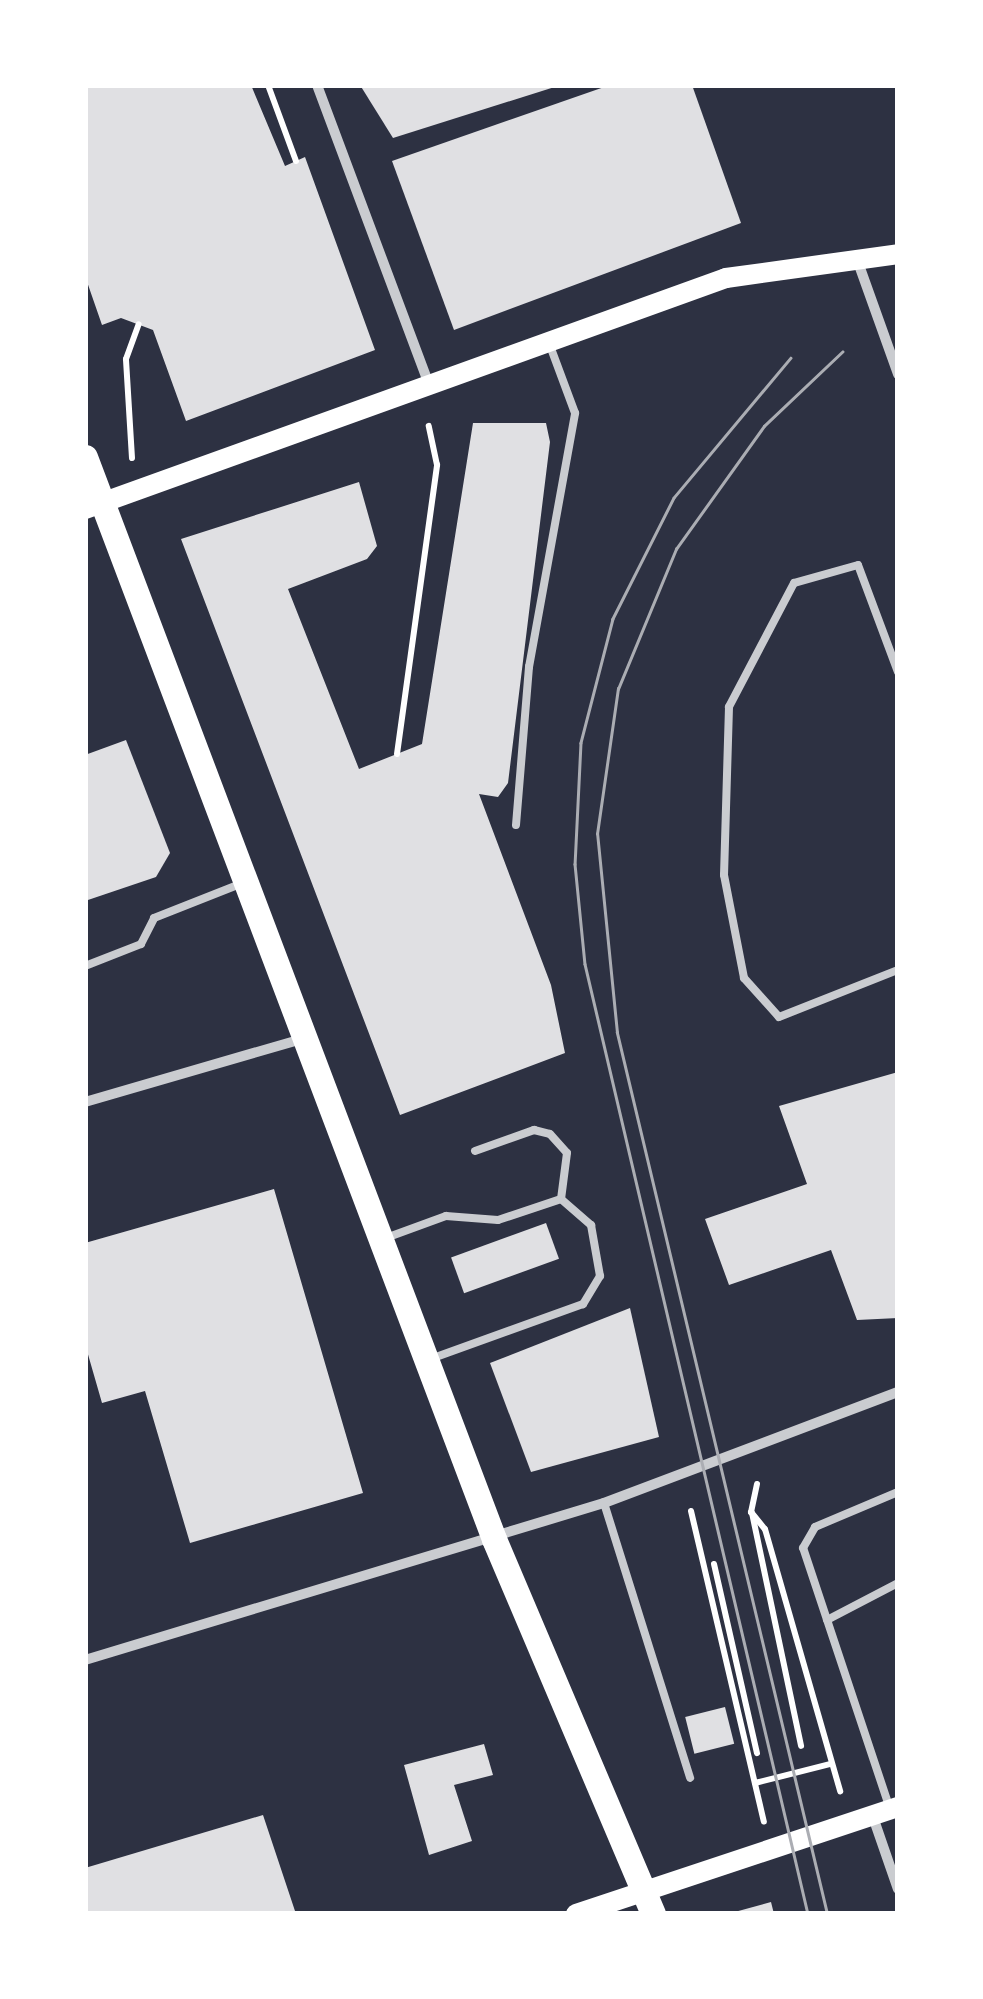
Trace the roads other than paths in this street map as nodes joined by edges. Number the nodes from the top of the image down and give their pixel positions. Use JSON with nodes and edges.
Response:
{"nodes":[{"id":1,"x":317,"y":85,"type":"edge"},
{"id":2,"x":898,"y":254,"type":"edge"},
{"id":3,"x":859,"y":265,"type":"junction"},
{"id":4,"x":549,"y":343,"type":"junction"},
{"id":5,"x":898,"y":374,"type":"edge"},
{"id":6,"x":430,"y":387,"type":"junction"},
{"id":7,"x":85,"y":457,"type":"edge"},
{"id":8,"x":94,"y":506,"type":"edge"},
{"id":9,"x":898,"y":672,"type":"edge"},
{"id":10,"x":516,"y":825,"type":"dead end"},
{"id":11,"x":246,"y":882,"type":"junction"},
{"id":12,"x":85,"y":966,"type":"edge"},
{"id":13,"x":898,"y":970,"type":"edge"},
{"id":14,"x":303,"y":1039,"type":"junction"},
{"id":15,"x":85,"y":1102,"type":"edge"},
{"id":16,"x":475,"y":1150,"type":"dead end"},
{"id":17,"x":561,"y":1199,"type":"junction"},
{"id":18,"x":380,"y":1240,"type":"junction"},
{"id":19,"x":426,"y":1360,"type":"junction"},
{"id":20,"x":898,"y":1392,"type":"edge"},
{"id":21,"x":898,"y":1492,"type":"edge"},
{"id":22,"x":604,"y":1503,"type":"junction"},
{"id":23,"x":494,"y":1539,"type":"junction"},
{"id":24,"x":898,"y":1582,"type":"edge"},
{"id":25,"x":827,"y":1620,"type":"junction"},
{"id":26,"x":85,"y":1660,"type":"edge"},
{"id":27,"x":690,"y":1778,"type":"dead end"},
{"id":28,"x":887,"y":1812,"type":"edge"},
{"id":29,"x":898,"y":1889,"type":"edge"},
{"id":30,"x":649,"y":1904,"type":"edge"},
{"id":31,"x":576,"y":1914,"type":"edge"}],
"edges":[{"from":1,"to":6,"type":"street"},
{"from":2,"to":3,"type":"main road"},
{"from":3,"to":4,"type":"main road"},
{"from":3,"to":5,"type":"street"},
{"from":4,"to":6,"type":"main road"},
{"from":4,"to":10,"type":"lane"},
{"from":6,"to":8,"type":"main road"},
{"from":7,"to":8,"type":"main road"},
{"from":8,"to":11,"type":"main road"},
{"from":9,"to":13,"type":"lane"},
{"from":11,"to":12,"type":"lane"},
{"from":11,"to":14,"type":"main road"},
{"from":14,"to":15,"type":"street"},
{"from":14,"to":18,"type":"main road"},
{"from":16,"to":17,"type":"lane"},
{"from":17,"to":18,"type":"lane"},
{"from":17,"to":19,"type":"lane"},
{"from":18,"to":19,"type":"main road"},
{"from":19,"to":23,"type":"main road"},
{"from":20,"to":22,"type":"street"},
{"from":21,"to":25,"type":"lane"},
{"from":22,"to":23,"type":"street"},
{"from":22,"to":27,"type":"lane"},
{"from":23,"to":26,"type":"street"},
{"from":23,"to":30,"type":"main road"},
{"from":24,"to":25,"type":"lane"},
{"from":25,"to":28,"type":"lane"},
{"from":28,"to":29,"type":"street"},
{"from":28,"to":30,"type":"main road"},
{"from":30,"to":31,"type":"main road"}]}
